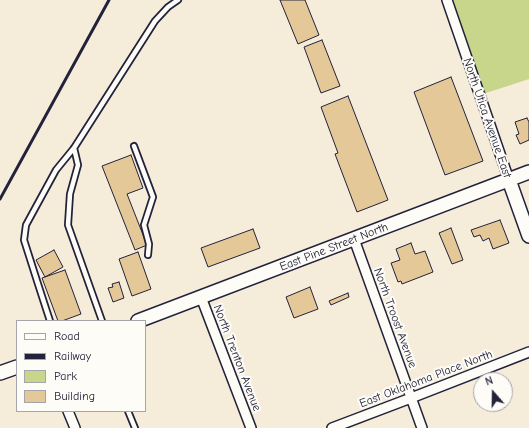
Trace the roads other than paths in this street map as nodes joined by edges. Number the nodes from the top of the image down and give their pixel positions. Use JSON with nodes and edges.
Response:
{"nodes":[{"id":1,"x":178,"y":0,"type":"edge"},
{"id":2,"x":447,"y":0,"type":"edge"},
{"id":3,"x":134,"y":146,"type":"dead end"},
{"id":4,"x":74,"y":148,"type":"junction"},
{"id":5,"x":529,"y":172,"type":"edge"},
{"id":6,"x":509,"y":180,"type":"junction"},
{"id":7,"x":529,"y":236,"type":"edge"},
{"id":8,"x":354,"y":239,"type":"junction"},
{"id":9,"x":148,"y":255,"type":"dead end"},
{"id":10,"x":201,"y":297,"type":"junction"},
{"id":11,"x":50,"y":320,"type":"edge"},
{"id":12,"x":102,"y":320,"type":"edge"},
{"id":13,"x":141,"y":320,"type":"edge"},
{"id":14,"x":529,"y":352,"type":"edge"},
{"id":15,"x":16,"y":367,"type":"edge"},
{"id":16,"x":0,"y":373,"type":"edge"},
{"id":17,"x":411,"y":398,"type":"junction"},
{"id":18,"x":68,"y":412,"type":"edge"},
{"id":19,"x":128,"y":412,"type":"edge"},
{"id":20,"x":74,"y":428,"type":"edge"},
{"id":21,"x":135,"y":428,"type":"edge"},
{"id":22,"x":250,"y":428,"type":"edge"},
{"id":23,"x":332,"y":428,"type":"edge"},
{"id":24,"x":422,"y":428,"type":"edge"}],
"edges":[{"from":1,"to":4,"type":"lane"},
{"from":2,"to":6,"type":"street","name":"North Utica Avenue East"},
{"from":3,"to":9,"type":"lane"},
{"from":4,"to":11,"type":"lane"},
{"from":4,"to":12,"type":"lane"},
{"from":5,"to":6,"type":"main road","name":"East Pine Street North"},
{"from":6,"to":7,"type":"main road","name":"North Utica Avenue East"},
{"from":6,"to":8,"type":"main road","name":"East Pine Street North"},
{"from":8,"to":10,"type":"main road","name":"East Pine Street North"},
{"from":8,"to":17,"type":"street","name":"North Troost Avenue"},
{"from":10,"to":13,"type":"main road","name":"East Pine Street North"},
{"from":10,"to":22,"type":"street","name":"North Trenton Avenue"},
{"from":14,"to":17,"type":"street","name":"East Oklahoma Place North"},
{"from":15,"to":16,"type":"main road"},
{"from":17,"to":23,"type":"street","name":"East Oklahoma Place North"},
{"from":17,"to":24,"type":"street","name":"North Troost Avenue"},
{"from":18,"to":20,"type":"street"},
{"from":19,"to":21,"type":"lane"}]}
